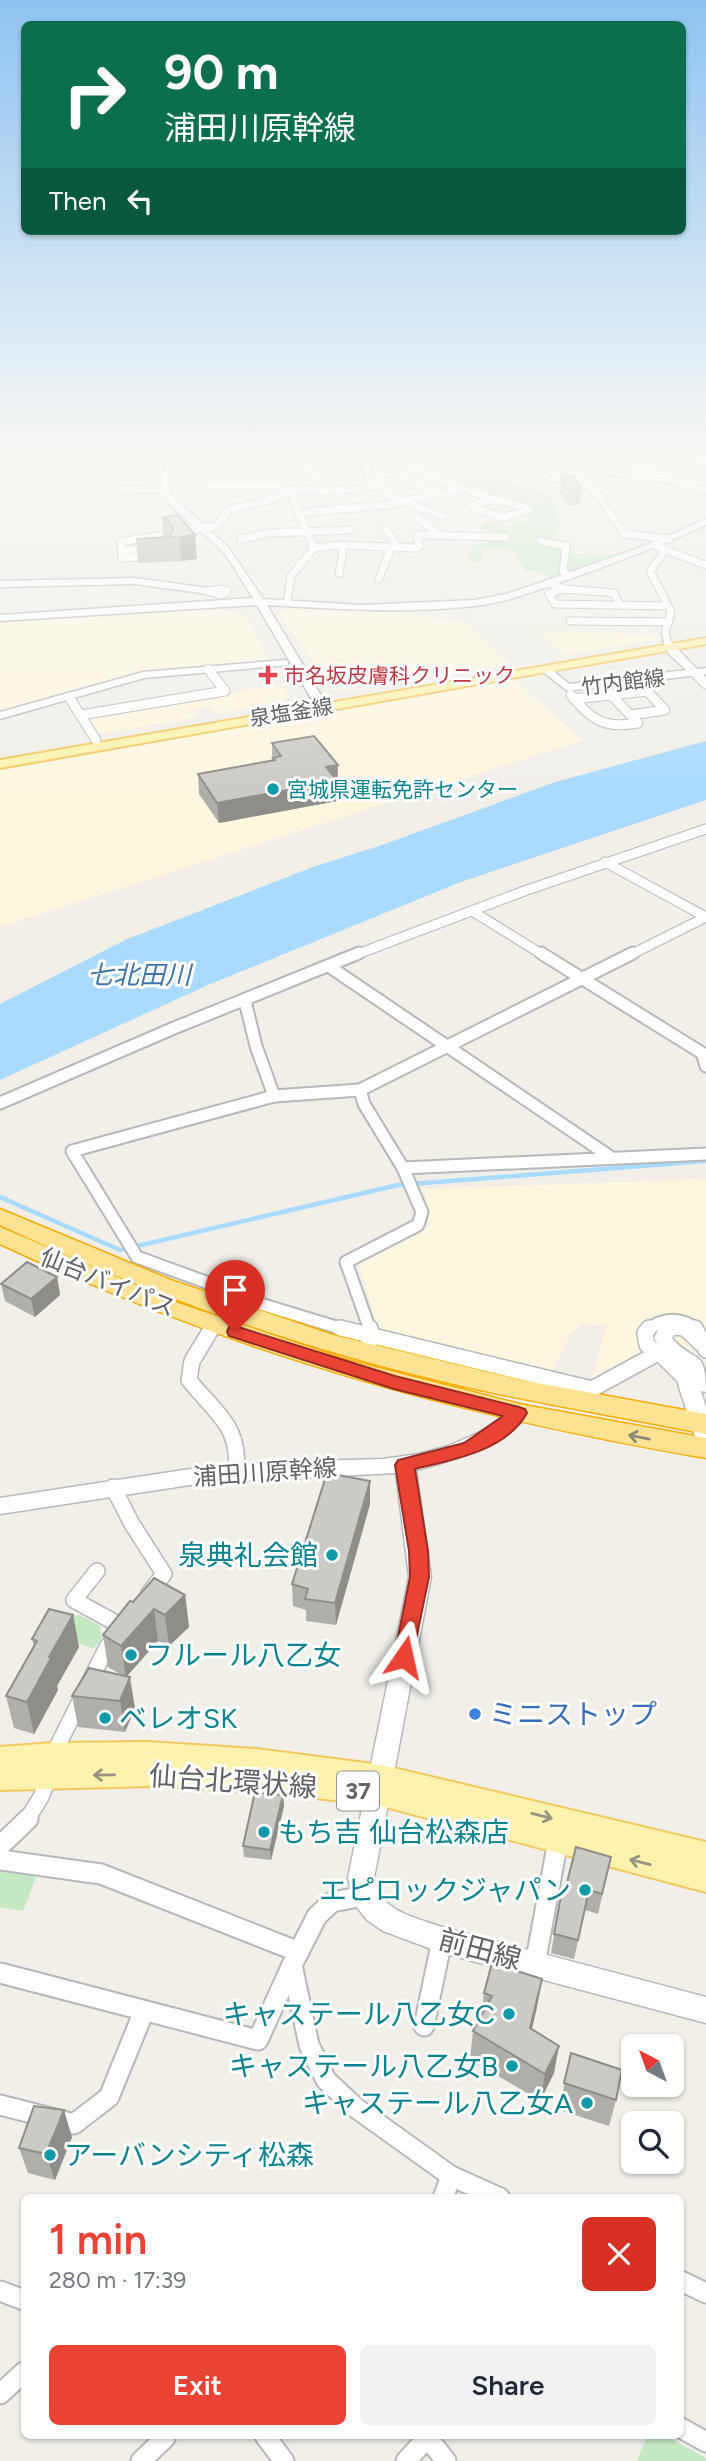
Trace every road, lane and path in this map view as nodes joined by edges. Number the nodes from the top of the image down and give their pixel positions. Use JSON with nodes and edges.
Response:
{"nodes":[{"id":1,"x":233,"y":563,"type":"edge"},
{"id":2,"x":302,"y":563,"type":"edge"},
{"id":3,"x":341,"y":563,"type":"edge"},
{"id":4,"x":387,"y":563,"type":"edge"},
{"id":5,"x":565,"y":563,"type":"edge"},
{"id":6,"x":609,"y":563,"type":"edge"},
{"id":7,"x":654,"y":563,"type":"edge"},
{"id":8,"x":339,"y":573,"type":"dead end"},
{"id":9,"x":569,"y":576,"type":"junction"},
{"id":10,"x":379,"y":579,"type":"dead end"},
{"id":11,"x":549,"y":583,"type":"junction"},
{"id":12,"x":0,"y":584,"type":"edge"},
{"id":13,"x":564,"y":589,"type":"junction"},
{"id":14,"x":208,"y":591,"type":"dead end"},
{"id":15,"x":48,"y":592,"type":"junction"},
{"id":16,"x":253,"y":601,"type":"junction"},
{"id":17,"x":286,"y":603,"type":"junction"},
{"id":18,"x":620,"y":605,"type":"junction"},
{"id":19,"x":668,"y":606,"type":"junction"},
{"id":20,"x":52,"y":615,"type":"junction"},
{"id":21,"x":0,"y":618,"type":"edge"},
{"id":22,"x":570,"y":621,"type":"dead end"},
{"id":23,"x":669,"y":622,"type":"junction"},
{"id":24,"x":706,"y":635,"type":"edge"},
{"id":25,"x":706,"y":641,"type":"edge"},
{"id":26,"x":669,"y":645,"type":"junction"},
{"id":27,"x":284,"y":663,"type":"junction"},
{"id":28,"x":208,"y":669,"type":"junction"},
{"id":29,"x":546,"y":670,"type":"junction"},
{"id":30,"x":700,"y":672,"type":"edge"},
{"id":31,"x":640,"y":679,"type":"junction"},
{"id":32,"x":706,"y":684,"type":"edge"},
{"id":33,"x":567,"y":688,"type":"junction"},
{"id":34,"x":647,"y":691,"type":"junction"},
{"id":35,"x":611,"y":695,"type":"junction"},
{"id":36,"x":69,"y":697,"type":"junction"},
{"id":37,"x":574,"y":698,"type":"junction"},
{"id":38,"x":314,"y":705,"type":"junction"},
{"id":39,"x":81,"y":715,"type":"junction"},
{"id":40,"x":631,"y":715,"type":"junction"},
{"id":41,"x":0,"y":716,"type":"edge"},
{"id":42,"x":96,"y":740,"type":"junction"},
{"id":43,"x":0,"y":757,"type":"edge"},
{"id":44,"x":0,"y":764,"type":"edge"},
{"id":45,"x":706,"y":829,"type":"edge"},
{"id":46,"x":605,"y":862,"type":"junction"},
{"id":47,"x":472,"y":911,"type":"junction"},
{"id":48,"x":706,"y":917,"type":"edge"},
{"id":49,"x":330,"y":967,"type":"junction"},
{"id":50,"x":584,"y":978,"type":"junction"},
{"id":51,"x":245,"y":1001,"type":"junction"},
{"id":52,"x":447,"y":1046,"type":"junction"},
{"id":53,"x":706,"y":1066,"type":"edge"},
{"id":54,"x":360,"y":1090,"type":"junction"},
{"id":55,"x":274,"y":1096,"type":"junction"},
{"id":56,"x":0,"y":1103,"type":"edge"},
{"id":57,"x":706,"y":1154,"type":"edge"},
{"id":58,"x":612,"y":1158,"type":"junction"},
{"id":59,"x":404,"y":1170,"type":"junction"},
{"id":60,"x":0,"y":1216,"type":"edge"},
{"id":61,"x":0,"y":1235,"type":"edge"},
{"id":62,"x":219,"y":1308,"type":"junction"},
{"id":63,"x":368,"y":1345,"type":"junction"},
{"id":64,"x":705,"y":1347,"type":"edge"},
{"id":65,"x":658,"y":1353,"type":"junction"},
{"id":66,"x":706,"y":1385,"type":"edge"},
{"id":67,"x":519,"y":1413,"type":"junction"},
{"id":68,"x":704,"y":1429,"type":"edge"},
{"id":69,"x":706,"y":1448,"type":"edge"},
{"id":70,"x":405,"y":1465,"type":"junction"},
{"id":71,"x":236,"y":1471,"type":"junction"},
{"id":72,"x":113,"y":1487,"type":"junction"},
{"id":73,"x":0,"y":1506,"type":"edge"},
{"id":74,"x":97,"y":1570,"type":"dead end"},
{"id":75,"x":132,"y":1616,"type":"junction"},
{"id":76,"x":0,"y":1759,"type":"edge"},
{"id":77,"x":51,"y":1765,"type":"junction"},
{"id":78,"x":0,"y":1778,"type":"edge"},
{"id":79,"x":379,"y":1785,"type":"junction"},
{"id":80,"x":558,"y":1841,"type":"junction"},
{"id":81,"x":0,"y":1846,"type":"edge"},
{"id":82,"x":706,"y":1855,"type":"edge"},
{"id":83,"x":0,"y":1860,"type":"edge"},
{"id":84,"x":706,"y":1879,"type":"edge"},
{"id":85,"x":364,"y":1896,"type":"junction"},
{"id":86,"x":442,"y":1940,"type":"junction"},
{"id":87,"x":295,"y":1958,"type":"junction"},
{"id":88,"x":535,"y":1964,"type":"junction"},
{"id":89,"x":0,"y":1973,"type":"edge"},
{"id":90,"x":706,"y":2010,"type":"edge"},
{"id":91,"x":144,"y":2011,"type":"junction"},
{"id":92,"x":424,"y":2026,"type":"dead end"},
{"id":93,"x":0,"y":2105,"type":"edge"},
{"id":94,"x":451,"y":2175,"type":"junction"},
{"id":95,"x":444,"y":2194,"type":"edge"},
{"id":96,"x":491,"y":2194,"type":"edge"},
{"id":97,"x":684,"y":2282,"type":"edge"},
{"id":98,"x":0,"y":2291,"type":"edge"},
{"id":99,"x":706,"y":2293,"type":"edge"},
{"id":100,"x":21,"y":2299,"type":"edge"},
{"id":101,"x":21,"y":2375,"type":"edge"},
{"id":102,"x":0,"y":2394,"type":"edge"},
{"id":103,"x":684,"y":2430,"type":"edge"},
{"id":104,"x":163,"y":2439,"type":"edge"},
{"id":105,"x":267,"y":2439,"type":"edge"},
{"id":106,"x":424,"y":2439,"type":"edge"},
{"id":107,"x":428,"y":2439,"type":"edge"},
{"id":108,"x":706,"y":2442,"type":"edge"},
{"id":109,"x":141,"y":2461,"type":"edge"},
{"id":110,"x":284,"y":2461,"type":"edge"},
{"id":111,"x":406,"y":2461,"type":"edge"},
{"id":112,"x":446,"y":2461,"type":"edge"}],
"edges":[{"from":1,"to":16,"type":"street"},
{"from":2,"to":17,"type":"street"},
{"from":3,"to":8,"type":"street"},
{"from":4,"to":10,"type":"street"},
{"from":5,"to":9,"type":"street"},
{"from":6,"to":9,"type":"street"},
{"from":7,"to":19,"type":"street"},
{"from":9,"to":11,"type":"street"},
{"from":11,"to":13,"type":"street"},
{"from":11,"to":17,"type":"street"},
{"from":12,"to":15,"type":"street"},
{"from":13,"to":18,"type":"street"},
{"from":13,"to":18,"type":"street"},
{"from":14,"to":15,"type":"street"},
{"from":15,"to":20,"type":"street"},
{"from":16,"to":17,"type":"street"},
{"from":16,"to":20,"type":"street"},
{"from":16,"to":27,"type":"street"},
{"from":16,"to":38,"type":"street"},
{"from":18,"to":19,"type":"street"},
{"from":19,"to":23,"type":"street"},
{"from":20,"to":21,"type":"street"},
{"from":22,"to":23,"type":"street"},
{"from":23,"to":26,"type":"street"},
{"from":24,"to":26,"type":"main road"},
{"from":25,"to":26,"type":"main road","name":"泉塩釜線"},
{"from":26,"to":29,"type":"main road","name":"泉塩釜線"},
{"from":26,"to":30,"type":"street"},
{"from":26,"to":38,"type":"main road"},
{"from":27,"to":28,"type":"street"},
{"from":27,"to":38,"type":"street"},
{"from":28,"to":36,"type":"street"},
{"from":28,"to":39,"type":"street"},
{"from":29,"to":33,"type":"street","name":"竹内館線"},
{"from":29,"to":38,"type":"main road","name":"泉塩釜線"},
{"from":30,"to":31,"type":"street","name":"竹内館線"},
{"from":30,"to":32,"type":"street"},
{"from":31,"to":33,"type":"street","name":"竹内館線"},
{"from":31,"to":34,"type":"street"},
{"from":33,"to":37,"type":"street"},
{"from":34,"to":35,"type":"street"},
{"from":34,"to":40,"type":"street"},
{"from":35,"to":37,"type":"street"},
{"from":35,"to":40,"type":"street"},
{"from":36,"to":39,"type":"street"},
{"from":36,"to":41,"type":"street"},
{"from":37,"to":40,"type":"street"},
{"from":38,"to":42,"type":"main road"},
{"from":38,"to":44,"type":"main road","name":"泉塩釜線"},
{"from":39,"to":42,"type":"street"},
{"from":42,"to":43,"type":"main road"},
{"from":45,"to":46,"type":"street"},
{"from":46,"to":47,"type":"street"},
{"from":46,"to":48,"type":"street"},
{"from":47,"to":49,"type":"street"},
{"from":47,"to":50,"type":"street"},
{"from":48,"to":50,"type":"street"},
{"from":49,"to":51,"type":"street"},
{"from":49,"to":52,"type":"street"},
{"from":50,"to":52,"type":"street"},
{"from":50,"to":53,"type":"street"},
{"from":51,"to":55,"type":"street"},
{"from":51,"to":56,"type":"street"},
{"from":52,"to":54,"type":"street"},
{"from":52,"to":58,"type":"street"},
{"from":54,"to":55,"type":"street"},
{"from":54,"to":59,"type":"street"},
{"from":55,"to":62,"type":"street"},
{"from":57,"to":58,"type":"street"},
{"from":58,"to":59,"type":"street"},
{"from":59,"to":63,"type":"street"},
{"from":60,"to":62,"type":"highway","name":"仙台バイパス"},
{"from":61,"to":62,"type":"highway","name":"仙台バイパス"},
{"from":62,"to":63,"type":"highway","name":"仙台バイパス"},
{"from":62,"to":67,"type":"highway","name":"仙台バイパス"},
{"from":62,"to":71,"type":"street"},
{"from":63,"to":65,"type":"street"},
{"from":63,"to":68,"type":"highway","name":"仙台バイパス"},
{"from":64,"to":65,"type":"street"},
{"from":64,"to":66,"type":"street"},
{"from":65,"to":68,"type":"street"},
{"from":69,"to":67,"type":"highway","name":"仙台バイパス","one_way":true},
{"from":67,"to":70,"type":"street","name":"浦田川原幹線"},
{"from":70,"to":71,"type":"street","name":"浦田川原幹線"},
{"from":70,"to":79,"type":"street"},
{"from":71,"to":72,"type":"street","name":"浦田川原幹線"},
{"from":72,"to":73,"type":"street","name":"浦田川原幹線"},
{"from":72,"to":75,"type":"street"},
{"from":74,"to":75,"type":"street"},
{"from":75,"to":77,"type":"street"},
{"from":76,"to":77,"type":"main road","name":"仙台北環状線","number":"37"},
{"from":77,"to":78,"type":"main road","name":"仙台北環状線","number":"37"},
{"from":77,"to":79,"type":"main road","name":"仙台北環状線","number":"37"},
{"from":77,"to":81,"type":"street"},
{"from":79,"to":80,"type":"main road","name":"仙台北環状線","number":"37"},
{"from":79,"to":82,"type":"main road","name":"仙台北環状線","number":"37","one_way":true},
{"from":79,"to":85,"type":"street"},
{"from":84,"to":80,"type":"main road","name":"仙台北環状線","number":"37","one_way":true},
{"from":80,"to":88,"type":"street"},
{"from":83,"to":87,"type":"street"},
{"from":85,"to":86,"type":"street","name":"前田線"},
{"from":85,"to":87,"type":"street"},
{"from":86,"to":88,"type":"street","name":"前田線"},
{"from":86,"to":92,"type":"street"},
{"from":87,"to":91,"type":"street"},
{"from":87,"to":94,"type":"street"},
{"from":88,"to":90,"type":"street","name":"前田線"},
{"from":89,"to":91,"type":"street"},
{"from":91,"to":93,"type":"street"},
{"from":94,"to":95,"type":"street"},
{"from":94,"to":96,"type":"street"},
{"from":97,"to":99,"type":"street"},
{"from":98,"to":100,"type":"street"},
{"from":101,"to":102,"type":"street"},
{"from":103,"to":108,"type":"street"},
{"from":104,"to":109,"type":"street"},
{"from":105,"to":110,"type":"street"},
{"from":106,"to":111,"type":"street"},
{"from":107,"to":112,"type":"street"}]}
